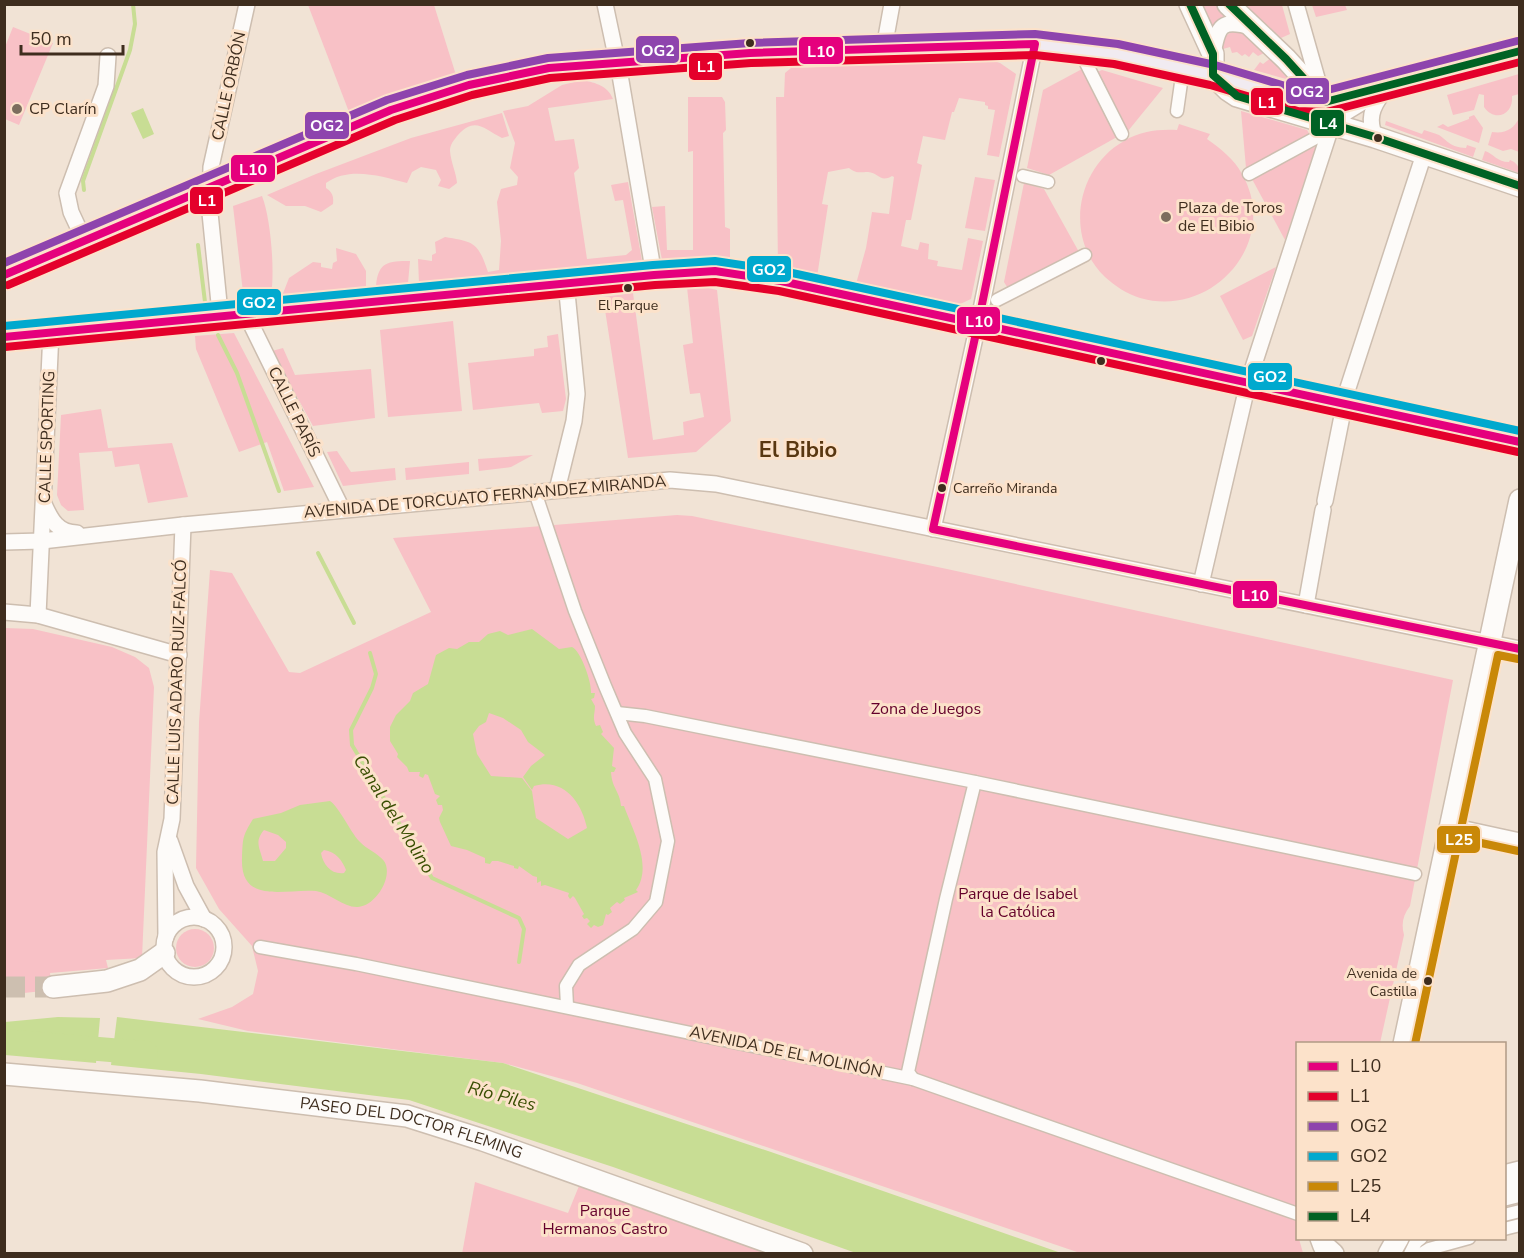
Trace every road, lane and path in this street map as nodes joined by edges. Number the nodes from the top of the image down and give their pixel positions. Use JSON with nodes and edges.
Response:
{"nodes":[{"id":1,"x":247,"y":4,"type":"edge"},
{"id":2,"x":605,"y":4,"type":"edge"},
{"id":3,"x":892,"y":4,"type":"edge"},
{"id":4,"x":1190,"y":4,"type":"edge"},
{"id":5,"x":1228,"y":4,"type":"edge"},
{"id":6,"x":1296,"y":4,"type":"edge"},
{"id":7,"x":1252,"y":27,"type":"junction"},
{"id":8,"x":1035,"y":45,"type":"junction"},
{"id":9,"x":884,"y":48,"type":"junction"},
{"id":10,"x":1308,"y":50,"type":"junction"},
{"id":11,"x":1520,"y":51,"type":"edge"},
{"id":12,"x":108,"y":56,"type":"dead end"},
{"id":13,"x":1286,"y":59,"type":"junction"},
{"id":14,"x":617,"y":63,"type":"junction"},
{"id":15,"x":1086,"y":63,"type":"dead end"},
{"id":16,"x":1213,"y":65,"type":"junction"},
{"id":17,"x":1181,"y":83,"type":"dead end"},
{"id":18,"x":1389,"y":87,"type":"junction"},
{"id":19,"x":1177,"y":111,"type":"dead end"},
{"id":20,"x":1329,"y":120,"type":"junction"},
{"id":21,"x":1122,"y":134,"type":"dead end"},
{"id":22,"x":1375,"y":137,"type":"junction"},
{"id":23,"x":1424,"y":154,"type":"junction"},
{"id":24,"x":1250,"y":174,"type":"dead end"},
{"id":25,"x":211,"y":176,"type":"junction"},
{"id":26,"x":1023,"y":176,"type":"dead end"},
{"id":27,"x":1048,"y":182,"type":"dead end"},
{"id":28,"x":1520,"y":186,"type":"edge"},
{"id":29,"x":84,"y":240,"type":"junction"},
{"id":30,"x":1085,"y":255,"type":"dead end"},
{"id":31,"x":4,"y":275,"type":"edge"},
{"id":32,"x":654,"y":275,"type":"junction"},
{"id":33,"x":566,"y":283,"type":"junction"},
{"id":34,"x":997,"y":300,"type":"dead end"},
{"id":35,"x":213,"y":310,"type":"junction"},
{"id":36,"x":246,"y":314,"type":"junction"},
{"id":37,"x":978,"y":324,"type":"junction"},
{"id":38,"x":51,"y":332,"type":"junction"},
{"id":39,"x":4,"y":337,"type":"edge"},
{"id":40,"x":1248,"y":383,"type":"junction"},
{"id":41,"x":1344,"y":405,"type":"junction"},
{"id":42,"x":1520,"y":442,"type":"edge"},
{"id":43,"x":556,"y":490,"type":"junction"},
{"id":44,"x":535,"y":492,"type":"junction"},
{"id":45,"x":1520,"y":500,"type":"edge"},
{"id":46,"x":44,"y":504,"type":"junction"},
{"id":47,"x":342,"y":509,"type":"junction"},
{"id":48,"x":183,"y":525,"type":"junction"},
{"id":49,"x":933,"y":529,"type":"junction"},
{"id":50,"x":99,"y":535,"type":"junction"},
{"id":51,"x":42,"y":541,"type":"junction"},
{"id":52,"x":4,"y":542,"type":"edge"},
{"id":53,"x":1201,"y":584,"type":"junction"},
{"id":54,"x":1306,"y":605,"type":"junction"},
{"id":55,"x":4,"y":612,"type":"edge"},
{"id":56,"x":38,"y":615,"type":"junction"},
{"id":57,"x":1490,"y":643,"type":"junction"},
{"id":58,"x":1520,"y":649,"type":"edge"},
{"id":59,"x":179,"y":655,"type":"junction"},
{"id":60,"x":616,"y":712,"type":"junction"},
{"id":61,"x":975,"y":782,"type":"junction"},
{"id":62,"x":1450,"y":826,"type":"junction"},
{"id":63,"x":169,"y":838,"type":"junction"},
{"id":64,"x":1520,"y":841,"type":"edge"},
{"id":65,"x":1415,"y":874,"type":"dead end"},
{"id":66,"x":204,"y":919,"type":"junction"},
{"id":67,"x":165,"y":945,"type":"junction"},
{"id":68,"x":260,"y":947,"type":"dead end"},
{"id":69,"x":53,"y":987,"type":"tunnel mouth"},
{"id":70,"x":567,"y":1006,"type":"junction"},
{"id":71,"x":1404,"y":1042,"type":"edge"},
{"id":72,"x":4,"y":1074,"type":"edge"},
{"id":73,"x":913,"y":1079,"type":"junction"},
{"id":74,"x":1520,"y":1191,"type":"edge"},
{"id":75,"x":1510,"y":1209,"type":"edge"},
{"id":76,"x":1296,"y":1213,"type":"edge"},
{"id":77,"x":1513,"y":1227,"type":"edge"},
{"id":78,"x":1321,"y":1240,"type":"edge"},
{"id":79,"x":1397,"y":1240,"type":"edge"},
{"id":80,"x":1419,"y":1240,"type":"edge"},
{"id":81,"x":1465,"y":1240,"type":"edge"},
{"id":82,"x":802,"y":1254,"type":"edge"},
{"id":83,"x":1333,"y":1254,"type":"edge"},
{"id":84,"x":1389,"y":1254,"type":"edge"},
{"id":85,"x":1410,"y":1254,"type":"edge"},
{"id":86,"x":1421,"y":1254,"type":"edge"}],
"edges":[{"from":1,"to":25,"type":"street","name":"CALLE ORBÓN"},
{"from":2,"to":14,"type":"street"},
{"from":3,"to":9,"type":"street"},
{"from":4,"to":16,"type":"main road"},
{"from":5,"to":7,"type":"main road"},
{"from":6,"to":10,"type":"street"},
{"from":7,"to":13,"type":"main road"},
{"from":7,"to":16,"type":"street"},
{"from":8,"to":9,"type":"main road"},
{"from":8,"to":16,"type":"main road"},
{"from":8,"to":37,"type":"street"},
{"from":9,"to":14,"type":"main road"},
{"from":10,"to":13,"type":"street"},
{"from":10,"to":20,"type":"street"},
{"from":11,"to":18,"type":"main road"},
{"from":12,"to":29,"type":"street"},
{"from":13,"to":20,"type":"main road"},
{"from":14,"to":25,"type":"main road"},
{"from":14,"to":32,"type":"street"},
{"from":15,"to":21,"type":"street"},
{"from":16,"to":20,"type":"main road"},
{"from":17,"to":19,"type":"street"},
{"from":18,"to":20,"type":"main road"},
{"from":18,"to":22,"type":"street"},
{"from":20,"to":22,"type":"main road"},
{"from":20,"to":24,"type":"street"},
{"from":20,"to":40,"type":"street"},
{"from":22,"to":23,"type":"main road"},
{"from":23,"to":28,"type":"main road"},
{"from":23,"to":41,"type":"street"},
{"from":25,"to":29,"type":"main road"},
{"from":25,"to":35,"type":"street","name":"CALLE ORBÓN"},
{"from":26,"to":27,"type":"street"},
{"from":29,"to":31,"type":"main road"},
{"from":30,"to":34,"type":"street"},
{"from":32,"to":33,"type":"main road"},
{"from":32,"to":37,"type":"main road"},
{"from":33,"to":36,"type":"main road"},
{"from":33,"to":43,"type":"street"},
{"from":35,"to":36,"type":"main road"},
{"from":35,"to":38,"type":"main road"},
{"from":36,"to":47,"type":"street","name":"CALLE PARÍS"},
{"from":37,"to":40,"type":"main road"},
{"from":37,"to":49,"type":"street"},
{"from":38,"to":39,"type":"main road"},
{"from":38,"to":46,"type":"street","name":"CALLE SPORTING"},
{"from":40,"to":41,"type":"main road"},
{"from":40,"to":53,"type":"street"},
{"from":41,"to":42,"type":"main road"},
{"from":41,"to":54,"type":"street"},
{"from":43,"to":44,"type":"street","name":"AVENIDA DE TORCUATO FERNANDEZ MIRANDA"},
{"from":43,"to":49,"type":"street","name":"AVENIDA DE TORCUATO FERNANDEZ MIRANDA"},
{"from":44,"to":47,"type":"street","name":"AVENIDA DE TORCUATO FERNANDEZ MIRANDA"},
{"from":44,"to":60,"type":"street"},
{"from":45,"to":57,"type":"main road"},
{"from":46,"to":50,"type":"street"},
{"from":46,"to":51,"type":"street","name":"CALLE SPORTING"},
{"from":47,"to":48,"type":"street","name":"AVENIDA DE TORCUATO FERNANDEZ MIRANDA"},
{"from":48,"to":50,"type":"street","name":"AVENIDA DE TORCUATO FERNANDEZ MIRANDA"},
{"from":48,"to":59,"type":"street","name":"CALLE LUIS ADARO RUIZ-FALCÓ"},
{"from":49,"to":53,"type":"street","name":"AVENIDA DE TORCUATO FERNANDEZ MIRANDA"},
{"from":50,"to":51,"type":"street","name":"AVENIDA DE TORCUATO FERNANDEZ MIRANDA"},
{"from":51,"to":52,"type":"street","name":"AVENIDA DE TORCUATO FERNANDEZ MIRANDA"},
{"from":51,"to":56,"type":"street","name":"CALLE SPORTING"},
{"from":53,"to":54,"type":"street","name":"AVENIDA DE TORCUATO FERNANDEZ MIRANDA"},
{"from":54,"to":57,"type":"street","name":"AVENIDA DE TORCUATO FERNANDEZ MIRANDA"},
{"from":55,"to":56,"type":"street"},
{"from":56,"to":59,"type":"street"},
{"from":57,"to":58,"type":"street","name":"AVENIDA DE TORCUATO FERNANDEZ MIRANDA"},
{"from":57,"to":62,"type":"main road"},
{"from":59,"to":63,"type":"street","name":"CALLE LUIS ADARO RUIZ-FALCÓ"},
{"from":60,"to":61,"type":"street"},
{"from":60,"to":70,"type":"street"},
{"from":61,"to":65,"type":"street"},
{"from":61,"to":73,"type":"street"},
{"from":62,"to":64,"type":"street"},
{"from":62,"to":71,"type":"main road"},
{"from":63,"to":66,"type":"street","name":"CALLE LUIS ADARO RUIZ-FALCÓ"},
{"from":63,"to":67,"type":"street","name":"CALLE LUIS ADARO RUIZ-FALCÓ"},
{"from":66,"to":67,"type":"street"},
{"from":66,"to":67,"type":"street"},
{"from":67,"to":69,"type":"main road"},
{"from":68,"to":70,"type":"street","name":"AVENIDA DE EL MOLINÓN"},
{"from":70,"to":73,"type":"street","name":"AVENIDA DE EL MOLINÓN"},
{"from":72,"to":82,"type":"main road","name":"PASEO DEL DOCTOR FLEMING"},
{"from":73,"to":76,"type":"street","name":"AVENIDA DE EL MOLINÓN"},
{"from":74,"to":75,"type":"main road"},
{"from":75,"to":77,"type":"street"},
{"from":78,"to":83,"type":"main road"},
{"from":79,"to":84,"type":"main road"},
{"from":80,"to":85,"type":"street"},
{"from":81,"to":86,"type":"street"}]}
